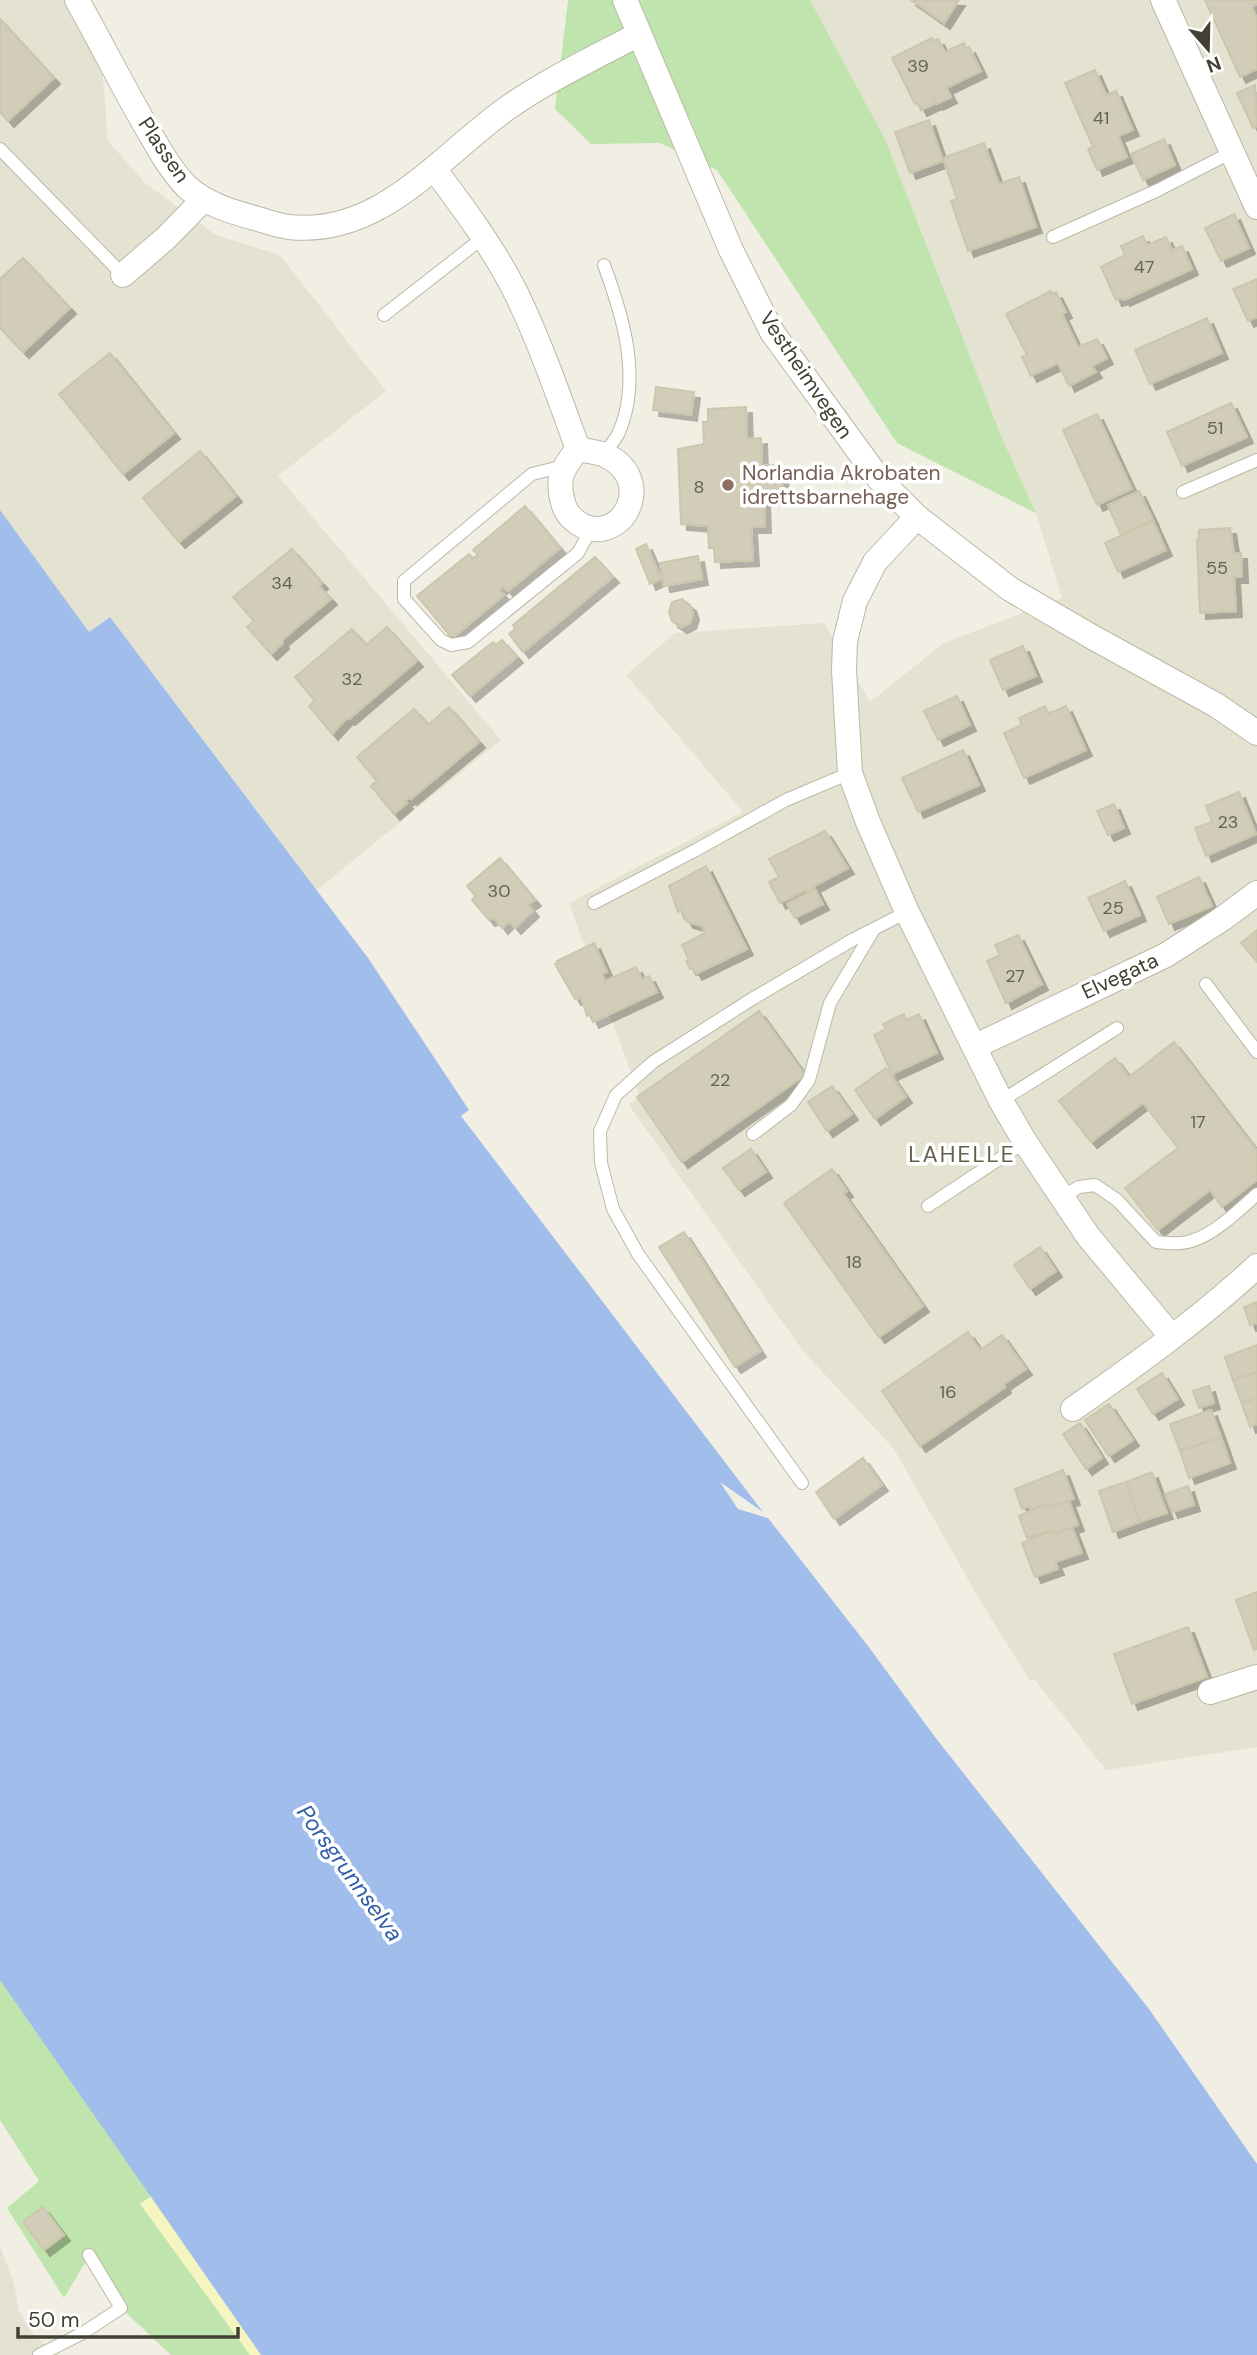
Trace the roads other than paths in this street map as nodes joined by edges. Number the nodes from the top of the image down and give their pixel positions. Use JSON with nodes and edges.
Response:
{"nodes":[{"id":1,"x":77,"y":0,"type":"edge"},
{"id":2,"x":625,"y":0,"type":"edge"},
{"id":3,"x":1163,"y":0,"type":"edge"},
{"id":4,"x":639,"y":34,"type":"junction"},
{"id":5,"x":0,"y":149,"type":"edge"},
{"id":6,"x":1232,"y":152,"type":"junction"},
{"id":7,"x":435,"y":170,"type":"junction"},
{"id":8,"x":203,"y":200,"type":"junction"},
{"id":9,"x":1257,"y":207,"type":"edge"},
{"id":10,"x":484,"y":237,"type":"junction"},
{"id":11,"x":1053,"y":237,"type":"dead end"},
{"id":12,"x":604,"y":265,"type":"dead end"},
{"id":13,"x":122,"y":275,"type":"joint"},
{"id":14,"x":384,"y":315,"type":"dead end"},
{"id":15,"x":603,"y":454,"type":"junction"},
{"id":16,"x":571,"y":457,"type":"junction"},
{"id":17,"x":1257,"y":460,"type":"edge"},
{"id":18,"x":1182,"y":492,"type":"dead end"},
{"id":19,"x":917,"y":517,"type":"junction"},
{"id":20,"x":591,"y":529,"type":"junction"},
{"id":21,"x":1257,"y":733,"type":"edge"},
{"id":22,"x":850,"y":773,"type":"junction"},
{"id":23,"x":1257,"y":893,"type":"edge"},
{"id":24,"x":594,"y":903,"type":"dead end"},
{"id":25,"x":907,"y":912,"type":"junction"},
{"id":26,"x":875,"y":928,"type":"junction"},
{"id":27,"x":1206,"y":984,"type":"dead end"},
{"id":28,"x":1117,"y":1028,"type":"dead end"},
{"id":29,"x":976,"y":1046,"type":"junction"},
{"id":30,"x":1257,"y":1052,"type":"edge"},
{"id":31,"x":1002,"y":1101,"type":"junction"},
{"id":32,"x":753,"y":1134,"type":"dead end"},
{"id":33,"x":1026,"y":1142,"type":"junction"},
{"id":34,"x":1257,"y":1194,"type":"edge"},
{"id":35,"x":1062,"y":1196,"type":"junction"},
{"id":36,"x":928,"y":1206,"type":"dead end"},
{"id":37,"x":1257,"y":1266,"type":"edge"},
{"id":38,"x":1172,"y":1337,"type":"junction"},
{"id":39,"x":1073,"y":1409,"type":"dead end"},
{"id":40,"x":802,"y":1483,"type":"dead end"},
{"id":41,"x":1257,"y":1677,"type":"edge"},
{"id":42,"x":1210,"y":1692,"type":"dead end"},
{"id":43,"x":89,"y":2255,"type":"dead end"},
{"id":44,"x":39,"y":2355,"type":"edge"}],
"edges":[{"from":1,"to":8,"type":"street","name":"Plassen"},
{"from":2,"to":4,"type":"street","name":"Vestheimvegen"},
{"from":3,"to":6,"type":"street"},
{"from":4,"to":7,"type":"street"},
{"from":4,"to":19,"type":"street","name":"Vestheimvegen"},
{"from":5,"to":13,"type":"lane"},
{"from":6,"to":9,"type":"street"},
{"from":6,"to":11,"type":"lane"},
{"from":7,"to":8,"type":"street"},
{"from":7,"to":10,"type":"street"},
{"from":8,"to":13,"type":"street","name":"Plassen"},
{"from":10,"to":14,"type":"lane"},
{"from":10,"to":16,"type":"street"},
{"from":12,"to":15,"type":"lane"},
{"from":15,"to":16,"type":"street"},
{"from":15,"to":20,"type":"street"},
{"from":16,"to":20,"type":"street"},
{"from":16,"to":20,"type":"lane"},
{"from":17,"to":18,"type":"lane"},
{"from":19,"to":21,"type":"street","name":"Vestheimvegen"},
{"from":19,"to":22,"type":"street"},
{"from":22,"to":24,"type":"lane"},
{"from":22,"to":25,"type":"street"},
{"from":23,"to":29,"type":"street","name":"Elvegata"},
{"from":25,"to":26,"type":"lane"},
{"from":25,"to":29,"type":"street"},
{"from":26,"to":32,"type":"lane"},
{"from":26,"to":40,"type":"lane"},
{"from":27,"to":30,"type":"lane"},
{"from":28,"to":31,"type":"lane"},
{"from":29,"to":31,"type":"street"},
{"from":31,"to":33,"type":"street"},
{"from":33,"to":35,"type":"street"},
{"from":33,"to":36,"type":"lane"},
{"from":34,"to":35,"type":"lane"},
{"from":35,"to":38,"type":"street"},
{"from":37,"to":38,"type":"street"},
{"from":38,"to":39,"type":"street"},
{"from":41,"to":42,"type":"street"},
{"from":43,"to":44,"type":"lane"}]}
